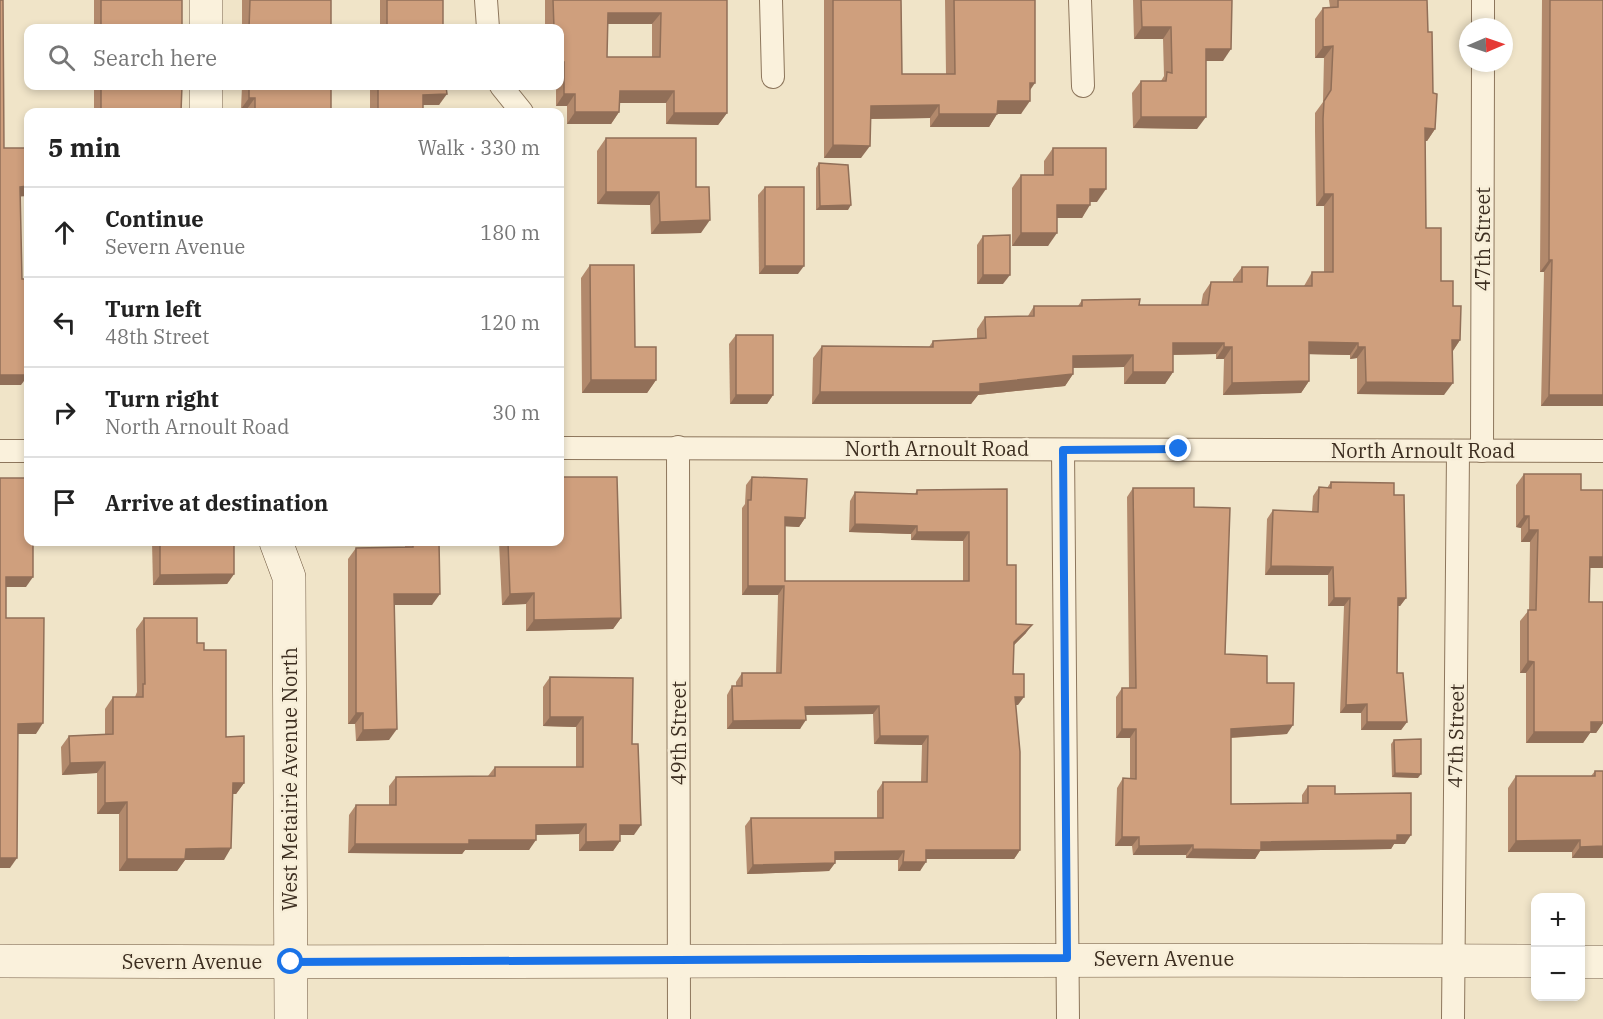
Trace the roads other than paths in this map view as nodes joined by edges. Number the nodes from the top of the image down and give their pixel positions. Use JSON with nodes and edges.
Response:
{"nodes":[{"id":1,"x":206,"y":0,"type":"edge"},
{"id":2,"x":486,"y":0,"type":"edge"},
{"id":3,"x":771,"y":0,"type":"edge"},
{"id":4,"x":1080,"y":0,"type":"edge"},
{"id":5,"x":1484,"y":0,"type":"edge"},
{"id":6,"x":1483,"y":18,"type":"edge"},
{"id":7,"x":206,"y":24,"type":"edge"},
{"id":8,"x":488,"y":24,"type":"edge"},
{"id":9,"x":1483,"y":72,"type":"edge"},
{"id":10,"x":773,"y":77,"type":"dead end"},
{"id":11,"x":1083,"y":86,"type":"dead end"},
{"id":12,"x":206,"y":90,"type":"edge"},
{"id":13,"x":504,"y":90,"type":"edge"},
{"id":14,"x":206,"y":108,"type":"edge"},
{"id":15,"x":519,"y":108,"type":"edge"},
{"id":16,"x":678,"y":447,"type":"junction"},
{"id":17,"x":564,"y":448,"type":"edge"},
{"id":18,"x":1063,"y":450,"type":"junction"},
{"id":19,"x":0,"y":451,"type":"edge"},
{"id":20,"x":24,"y":451,"type":"edge"},
{"id":21,"x":1482,"y":451,"type":"junction"},
{"id":22,"x":1458,"y":452,"type":"junction"},
{"id":23,"x":1603,"y":452,"type":"edge"},
{"id":24,"x":277,"y":546,"type":"edge"},
{"id":25,"x":1067,"y":958,"type":"junction"},
{"id":26,"x":0,"y":961,"type":"edge"},
{"id":27,"x":1454,"y":961,"type":"junction"},
{"id":28,"x":1531,"y":961,"type":"edge"},
{"id":29,"x":291,"y":962,"type":"junction"},
{"id":30,"x":679,"y":962,"type":"junction"},
{"id":31,"x":1585,"y":962,"type":"edge"},
{"id":32,"x":1603,"y":962,"type":"edge"},
{"id":33,"x":291,"y":1019,"type":"edge"},
{"id":34,"x":679,"y":1019,"type":"edge"},
{"id":35,"x":1068,"y":1019,"type":"edge"},
{"id":36,"x":1453,"y":1019,"type":"edge"}],
"edges":[{"from":1,"to":7,"type":"street"},
{"from":2,"to":8,"type":"street"},
{"from":3,"to":10,"type":"street"},
{"from":4,"to":11,"type":"street"},
{"from":5,"to":6,"type":"street"},
{"from":9,"to":21,"type":"street","name":"47th Street"},
{"from":12,"to":14,"type":"street"},
{"from":13,"to":15,"type":"street"},
{"from":16,"to":17,"type":"street","name":"North Arnoult Road"},
{"from":16,"to":18,"type":"street","name":"North Arnoult Road"},
{"from":16,"to":30,"type":"street","name":"49th Street"},
{"from":18,"to":22,"type":"street","name":"North Arnoult Road"},
{"from":18,"to":25,"type":"street"},
{"from":19,"to":20,"type":"street"},
{"from":21,"to":22,"type":"street","name":"North Arnoult Road"},
{"from":21,"to":23,"type":"street","name":"North Arnoult Road"},
{"from":22,"to":27,"type":"street","name":"47th Street"},
{"from":24,"to":29,"type":"street","name":"West Metairie Avenue North"},
{"from":25,"to":27,"type":"street","name":"Severn Avenue"},
{"from":25,"to":30,"type":"street","name":"Severn Avenue"},
{"from":25,"to":35,"type":"street"},
{"from":26,"to":29,"type":"street","name":"Severn Avenue"},
{"from":27,"to":28,"type":"street","name":"Severn Avenue"},
{"from":27,"to":36,"type":"street","name":"47th Street"},
{"from":29,"to":30,"type":"street","name":"Severn Avenue"},
{"from":29,"to":33,"type":"street","name":"West Metairie Avenue North"},
{"from":30,"to":34,"type":"street","name":"49th Street"},
{"from":31,"to":32,"type":"street"}]}
